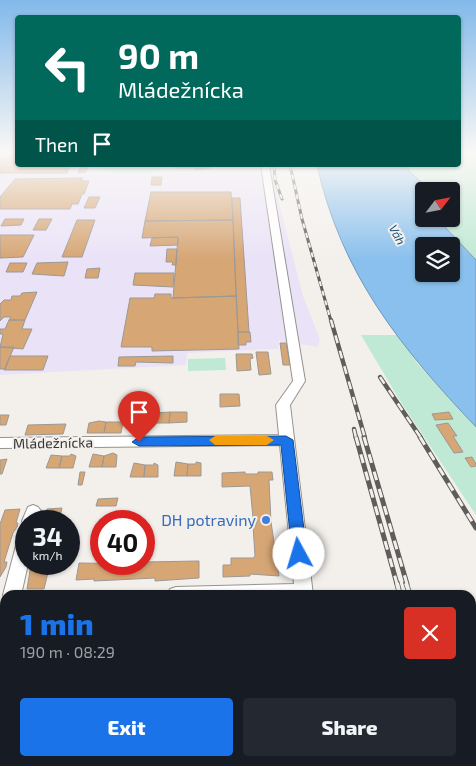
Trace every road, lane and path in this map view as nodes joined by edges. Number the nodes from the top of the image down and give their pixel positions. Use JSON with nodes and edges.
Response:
{"nodes":[{"id":1,"x":269,"y":188,"type":"edge"},
{"id":2,"x":286,"y":440,"type":"junction"},
{"id":3,"x":0,"y":443,"type":"edge"},
{"id":4,"x":17,"y":575,"type":"edge"},
{"id":5,"x":13,"y":590,"type":"edge"},
{"id":6,"x":304,"y":590,"type":"edge"}],
"edges":[{"from":1,"to":2,"type":"street"},
{"from":2,"to":3,"type":"street","name":"Mládežnícka"},
{"from":2,"to":6,"type":"street"},
{"from":4,"to":5,"type":"street"}]}
